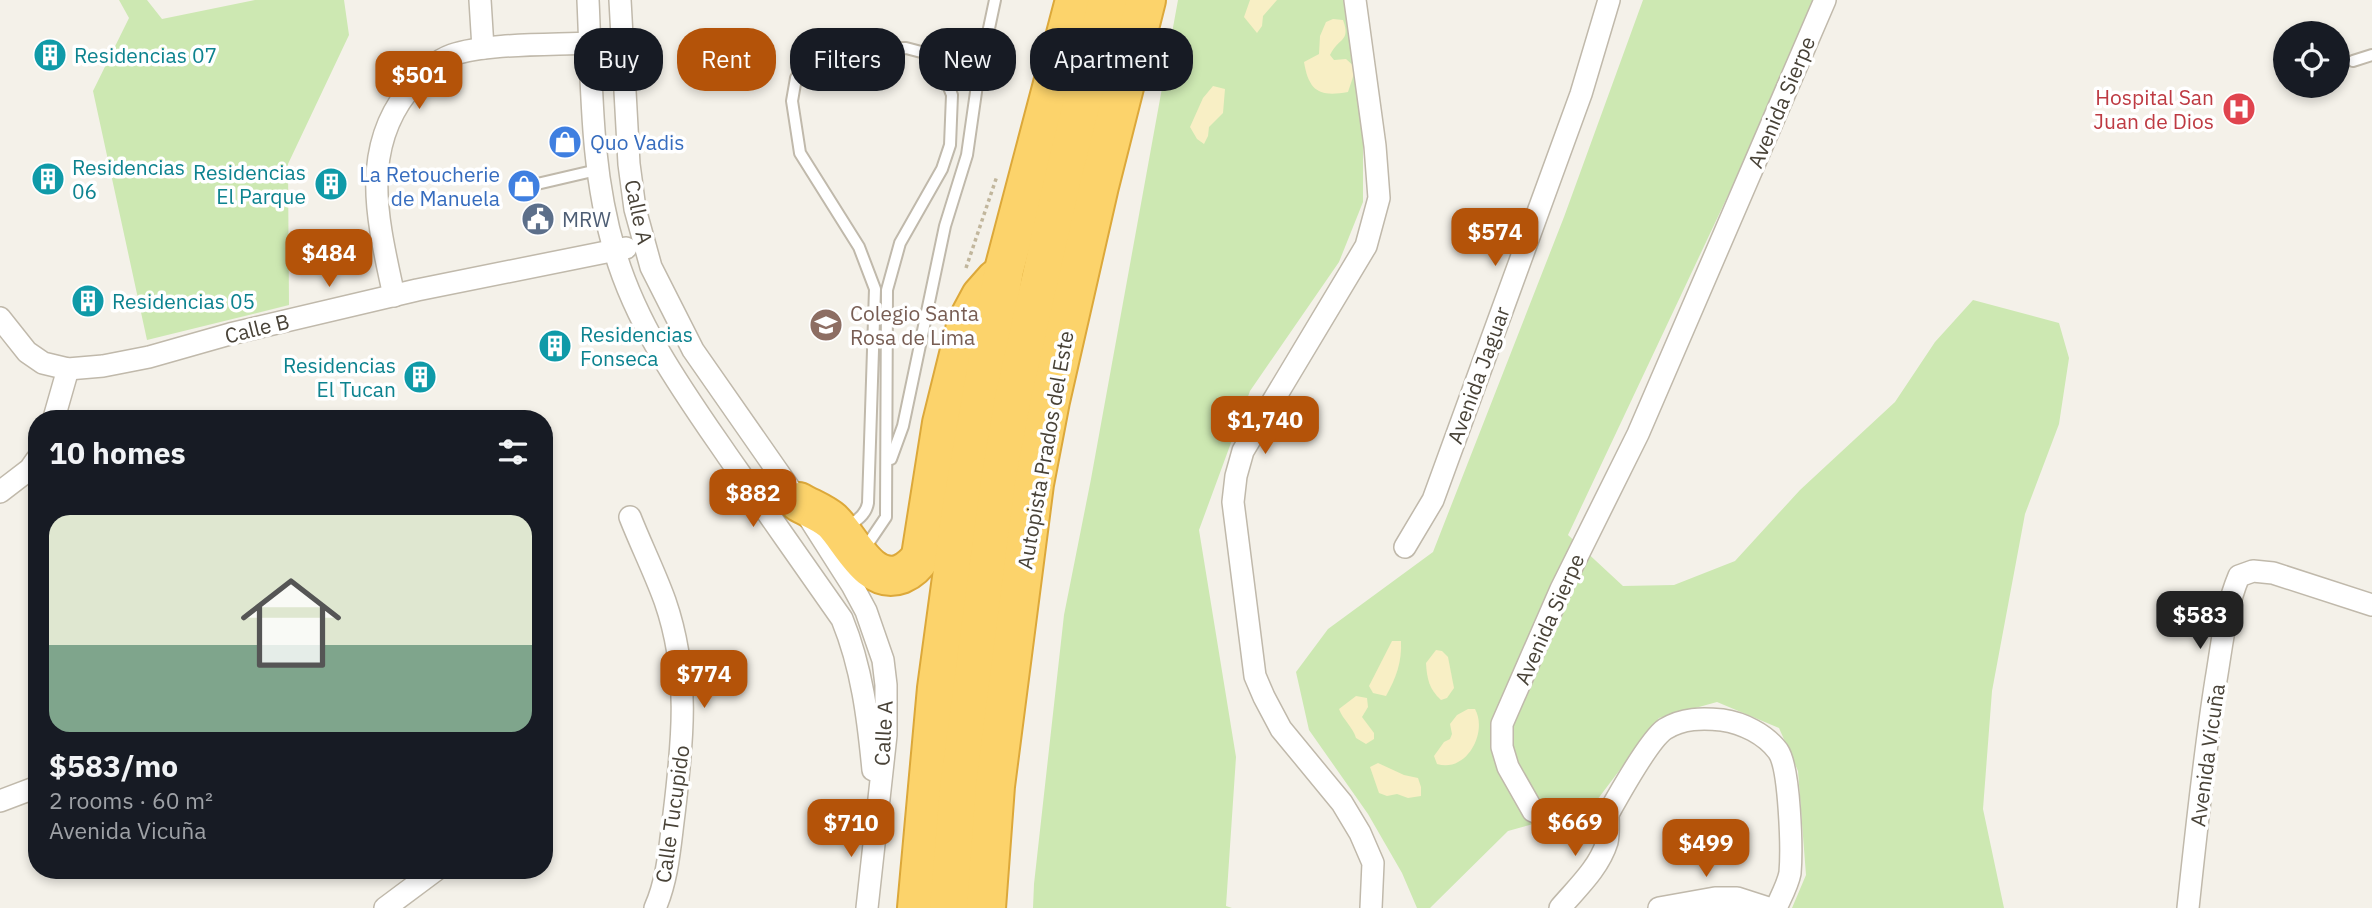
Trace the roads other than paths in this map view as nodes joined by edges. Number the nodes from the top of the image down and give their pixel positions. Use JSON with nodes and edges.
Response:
{"nodes":[{"id":1,"x":480,"y":0,"type":"edge"},
{"id":2,"x":588,"y":0,"type":"edge"},
{"id":3,"x":620,"y":0,"type":"edge"},
{"id":4,"x":995,"y":0,"type":"edge"},
{"id":5,"x":1075,"y":0,"type":"edge"},
{"id":6,"x":1108,"y":0,"type":"edge"},
{"id":7,"x":1146,"y":0,"type":"edge"},
{"id":8,"x":1354,"y":0,"type":"edge"},
{"id":9,"x":1609,"y":0,"type":"edge"},
{"id":10,"x":1825,"y":0,"type":"edge"},
{"id":11,"x":589,"y":28,"type":"edge"},
{"id":12,"x":574,"y":44,"type":"edge"},
{"id":13,"x":483,"y":48,"type":"junction"},
{"id":14,"x":2372,"y":55,"type":"edge"},
{"id":15,"x":2353,"y":61,"type":"dead end"},
{"id":16,"x":591,"y":91,"type":"edge"},
{"id":17,"x":950,"y":145,"type":"junction"},
{"id":18,"x":967,"y":155,"type":"junction"},
{"id":19,"x":597,"y":170,"type":"junction"},
{"id":20,"x":1081,"y":182,"type":"junction"},
{"id":21,"x":537,"y":184,"type":"dead end"},
{"id":22,"x":644,"y":242,"type":"junction"},
{"id":23,"x":615,"y":252,"type":"junction"},
{"id":24,"x":1004,"y":270,"type":"junction"},
{"id":25,"x":394,"y":296,"type":"junction"},
{"id":26,"x":0,"y":318,"type":"edge"},
{"id":27,"x":68,"y":369,"type":"junction"},
{"id":28,"x":56,"y":410,"type":"edge"},
{"id":29,"x":887,"y":468,"type":"junction"},
{"id":30,"x":28,"y":471,"type":"edge"},
{"id":31,"x":0,"y":492,"type":"edge"},
{"id":32,"x":799,"y":502,"type":"junction"},
{"id":33,"x":630,"y":517,"type":"dead end"},
{"id":34,"x":849,"y":543,"type":"junction"},
{"id":35,"x":1405,"y":547,"type":"dead end"},
{"id":36,"x":2372,"y":605,"type":"edge"},
{"id":37,"x":28,"y":790,"type":"edge"},
{"id":38,"x":0,"y":801,"type":"edge"},
{"id":39,"x":877,"y":814,"type":"junction"},
{"id":40,"x":1608,"y":814,"type":"junction"},
{"id":41,"x":424,"y":879,"type":"edge"},
{"id":42,"x":1715,"y":903,"type":"edge"},
{"id":43,"x":385,"y":908,"type":"edge"},
{"id":44,"x":655,"y":908,"type":"edge"},
{"id":45,"x":867,"y":908,"type":"edge"},
{"id":46,"x":917,"y":908,"type":"edge"},
{"id":47,"x":948,"y":908,"type":"edge"},
{"id":48,"x":986,"y":908,"type":"edge"},
{"id":49,"x":1371,"y":908,"type":"edge"},
{"id":50,"x":1560,"y":908,"type":"edge"},
{"id":51,"x":1658,"y":908,"type":"edge"},
{"id":52,"x":1768,"y":908,"type":"edge"},
{"id":53,"x":1776,"y":908,"type":"edge"},
{"id":54,"x":2188,"y":908,"type":"edge"}],
"edges":[{"from":1,"to":13,"type":"street"},
{"from":2,"to":11,"type":"street","name":"Calle A"},
{"from":3,"to":22,"type":"street","name":"Calle A"},
{"from":4,"to":18,"type":"lane"},
{"from":5,"to":24,"type":"highway"},
{"from":6,"to":20,"type":"highway","name":"Autopista Prados del Este"},
{"from":7,"to":20,"type":"highway","name":"Autopista Prados del Este"},
{"from":8,"to":49,"type":"street"},
{"from":9,"to":35,"type":"street","name":"Avenida Jaguar"},
{"from":10,"to":40,"type":"street","name":"Avenida Sierpe"},
{"from":12,"to":13,"type":"street"},
{"from":13,"to":25,"type":"street"},
{"from":14,"to":15,"type":"lane"},
{"from":16,"to":19,"type":"street","name":"Calle A"},
{"from":17,"to":18,"type":"lane"},
{"from":17,"to":29,"type":"lane"},
{"from":17,"to":34,"type":"lane"},
{"from":18,"to":29,"type":"lane"},
{"from":19,"to":21,"type":"lane"},
{"from":19,"to":23,"type":"street","name":"Calle A"},
{"from":20,"to":47,"type":"highway","name":"Autopista Prados del Este"},
{"from":20,"to":48,"type":"highway","name":"Autopista Prados del Este"},
{"from":22,"to":23,"type":"street","name":"Calle B"},
{"from":22,"to":32,"type":"street","name":"Calle A"},
{"from":23,"to":25,"type":"street","name":"Calle B"},
{"from":23,"to":39,"type":"street","name":"Calle A"},
{"from":24,"to":34,"type":"highway"},
{"from":24,"to":46,"type":"highway"},
{"from":25,"to":27,"type":"street","name":"Calle B"},
{"from":26,"to":27,"type":"street","name":"Calle B"},
{"from":27,"to":28,"type":"street"},
{"from":29,"to":34,"type":"lane"},
{"from":30,"to":31,"type":"street"},
{"from":32,"to":34,"type":"highway"},
{"from":32,"to":39,"type":"street","name":"Calle A"},
{"from":33,"to":44,"type":"street","name":"Calle Tucupido"},
{"from":36,"to":54,"type":"street","name":"Avenida Vicuña"},
{"from":37,"to":38,"type":"street"},
{"from":39,"to":45,"type":"street"},
{"from":40,"to":50,"type":"street"},
{"from":40,"to":53,"type":"street"},
{"from":41,"to":43,"type":"street"},
{"from":42,"to":51,"type":"street"},
{"from":42,"to":52,"type":"street"}]}
